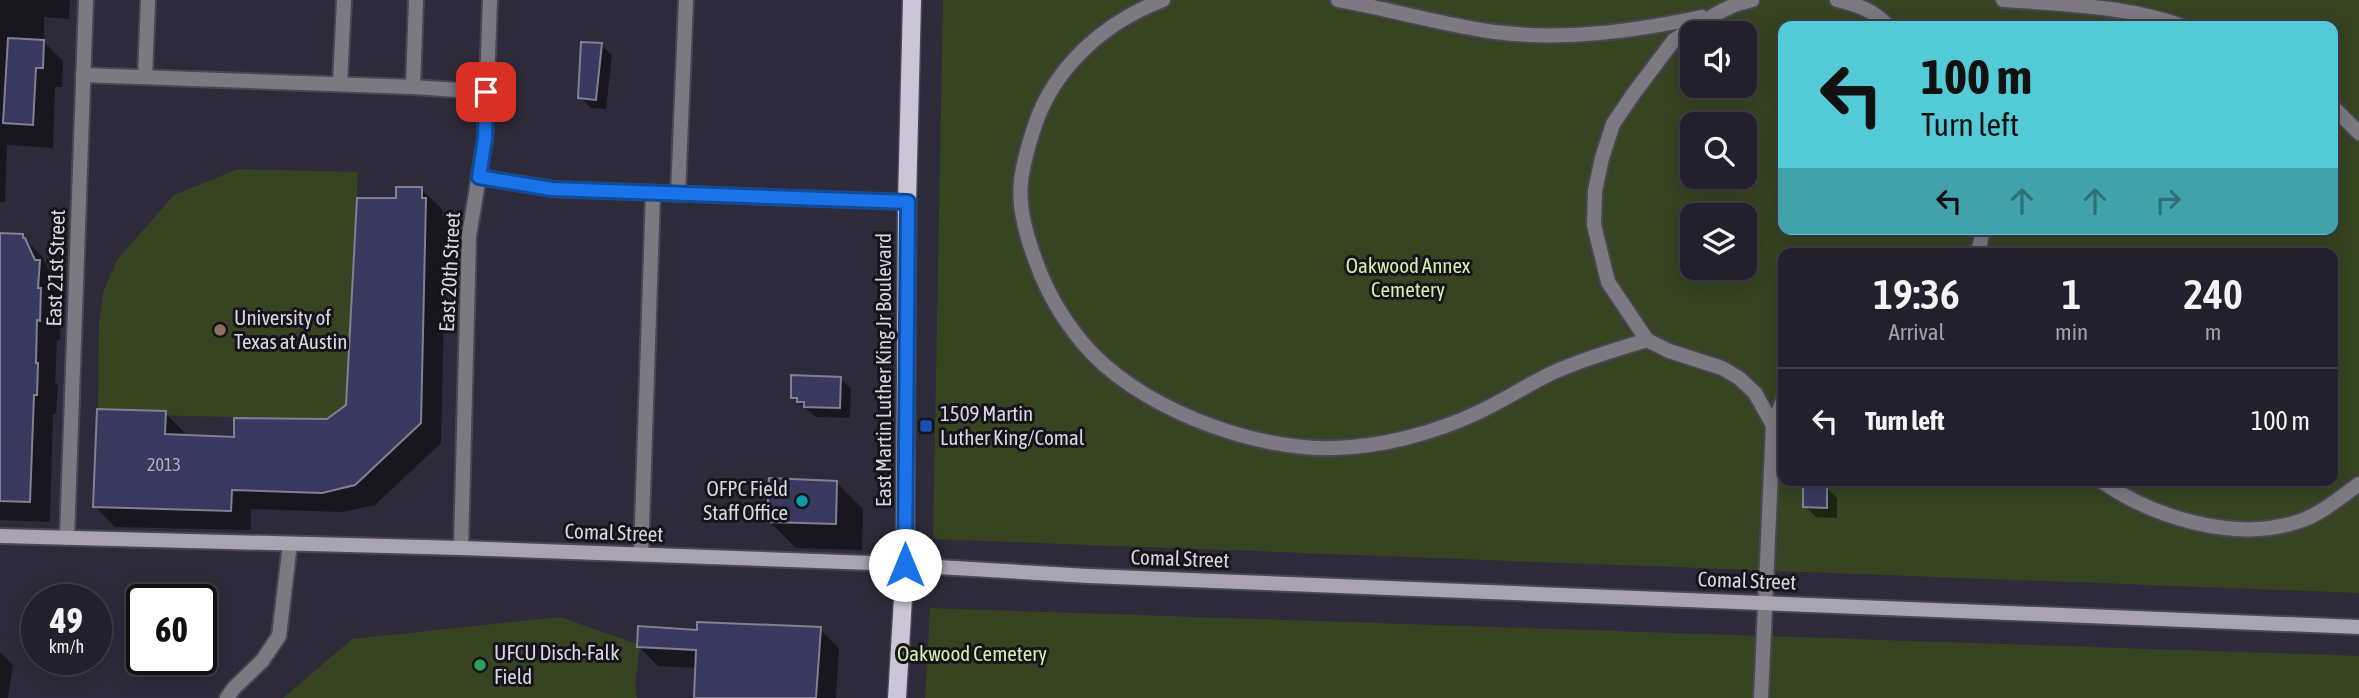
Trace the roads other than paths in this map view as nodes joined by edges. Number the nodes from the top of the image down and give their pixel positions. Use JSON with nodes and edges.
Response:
{"nodes":[{"id":1,"x":86,"y":0,"type":"edge"},
{"id":2,"x":148,"y":0,"type":"edge"},
{"id":3,"x":344,"y":0,"type":"edge"},
{"id":4,"x":416,"y":0,"type":"edge"},
{"id":5,"x":489,"y":0,"type":"edge"},
{"id":6,"x":686,"y":0,"type":"edge"},
{"id":7,"x":912,"y":0,"type":"edge"},
{"id":8,"x":1163,"y":0,"type":"edge"},
{"id":9,"x":1338,"y":0,"type":"edge"},
{"id":10,"x":1752,"y":0,"type":"edge"},
{"id":11,"x":1837,"y":0,"type":"edge"},
{"id":12,"x":2003,"y":0,"type":"edge"},
{"id":13,"x":1716,"y":14,"type":"junction"},
{"id":14,"x":1883,"y":21,"type":"edge"},
{"id":15,"x":2159,"y":21,"type":"edge"},
{"id":16,"x":83,"y":75,"type":"junction"},
{"id":17,"x":145,"y":77,"type":"junction"},
{"id":18,"x":340,"y":84,"type":"junction"},
{"id":19,"x":413,"y":87,"type":"junction"},
{"id":20,"x":486,"y":92,"type":"junction"},
{"id":21,"x":2338,"y":112,"type":"edge"},
{"id":22,"x":2359,"y":133,"type":"edge"},
{"id":23,"x":479,"y":177,"type":"junction"},
{"id":24,"x":653,"y":193,"type":"junction"},
{"id":25,"x":678,"y":194,"type":"junction"},
{"id":26,"x":908,"y":202,"type":"junction"},
{"id":27,"x":1647,"y":340,"type":"junction"},
{"id":28,"x":1778,"y":412,"type":"edge"},
{"id":29,"x":1773,"y":425,"type":"junction"},
{"id":30,"x":2359,"y":484,"type":"edge"},
{"id":31,"x":2110,"y":486,"type":"edge"},
{"id":32,"x":0,"y":536,"type":"edge"},
{"id":33,"x":68,"y":538,"type":"junction"},
{"id":34,"x":290,"y":544,"type":"junction"},
{"id":35,"x":461,"y":548,"type":"junction"},
{"id":36,"x":641,"y":555,"type":"junction"},
{"id":37,"x":905,"y":565,"type":"junction"},
{"id":38,"x":1765,"y":602,"type":"junction"},
{"id":39,"x":2359,"y":627,"type":"edge"},
{"id":40,"x":228,"y":698,"type":"edge"},
{"id":41,"x":897,"y":698,"type":"edge"},
{"id":42,"x":1761,"y":698,"type":"edge"}],
"edges":[{"from":1,"to":16,"type":"street","name":"East 21st Street"},
{"from":2,"to":17,"type":"street"},
{"from":3,"to":18,"type":"street"},
{"from":4,"to":19,"type":"street"},
{"from":5,"to":20,"type":"street","name":"East 20th Street"},
{"from":6,"to":25,"type":"street"},
{"from":7,"to":26,"type":"main road","name":"East Martin Luther King Jr Boulevard"},
{"from":8,"to":27,"type":"street"},
{"from":9,"to":13,"type":"street"},
{"from":10,"to":13,"type":"street"},
{"from":11,"to":14,"type":"street"},
{"from":12,"to":15,"type":"street"},
{"from":13,"to":27,"type":"street"},
{"from":16,"to":17,"type":"street"},
{"from":16,"to":33,"type":"street","name":"East 21st Street"},
{"from":17,"to":18,"type":"street"},
{"from":18,"to":19,"type":"street"},
{"from":19,"to":20,"type":"street"},
{"from":20,"to":23,"type":"street","name":"East 20th Street"},
{"from":21,"to":22,"type":"street"},
{"from":23,"to":24,"type":"street"},
{"from":23,"to":35,"type":"street","name":"East 20th Street"},
{"from":24,"to":25,"type":"street"},
{"from":24,"to":36,"type":"street"},
{"from":25,"to":26,"type":"street"},
{"from":26,"to":37,"type":"main road","name":"East Martin Luther King Jr Boulevard"},
{"from":27,"to":29,"type":"street"},
{"from":28,"to":29,"type":"street"},
{"from":29,"to":38,"type":"street"},
{"from":30,"to":31,"type":"street"},
{"from":32,"to":33,"type":"street","name":"Comal Street"},
{"from":33,"to":34,"type":"street","name":"Comal Street"},
{"from":34,"to":35,"type":"street","name":"Comal Street"},
{"from":34,"to":40,"type":"street"},
{"from":35,"to":36,"type":"street","name":"Comal Street"},
{"from":36,"to":37,"type":"street","name":"Comal Street"},
{"from":37,"to":38,"type":"street","name":"Comal Street"},
{"from":37,"to":41,"type":"main road","name":"East Martin Luther King Jr Boulevard"},
{"from":38,"to":39,"type":"street","name":"Comal Street"},
{"from":38,"to":42,"type":"street"}]}
